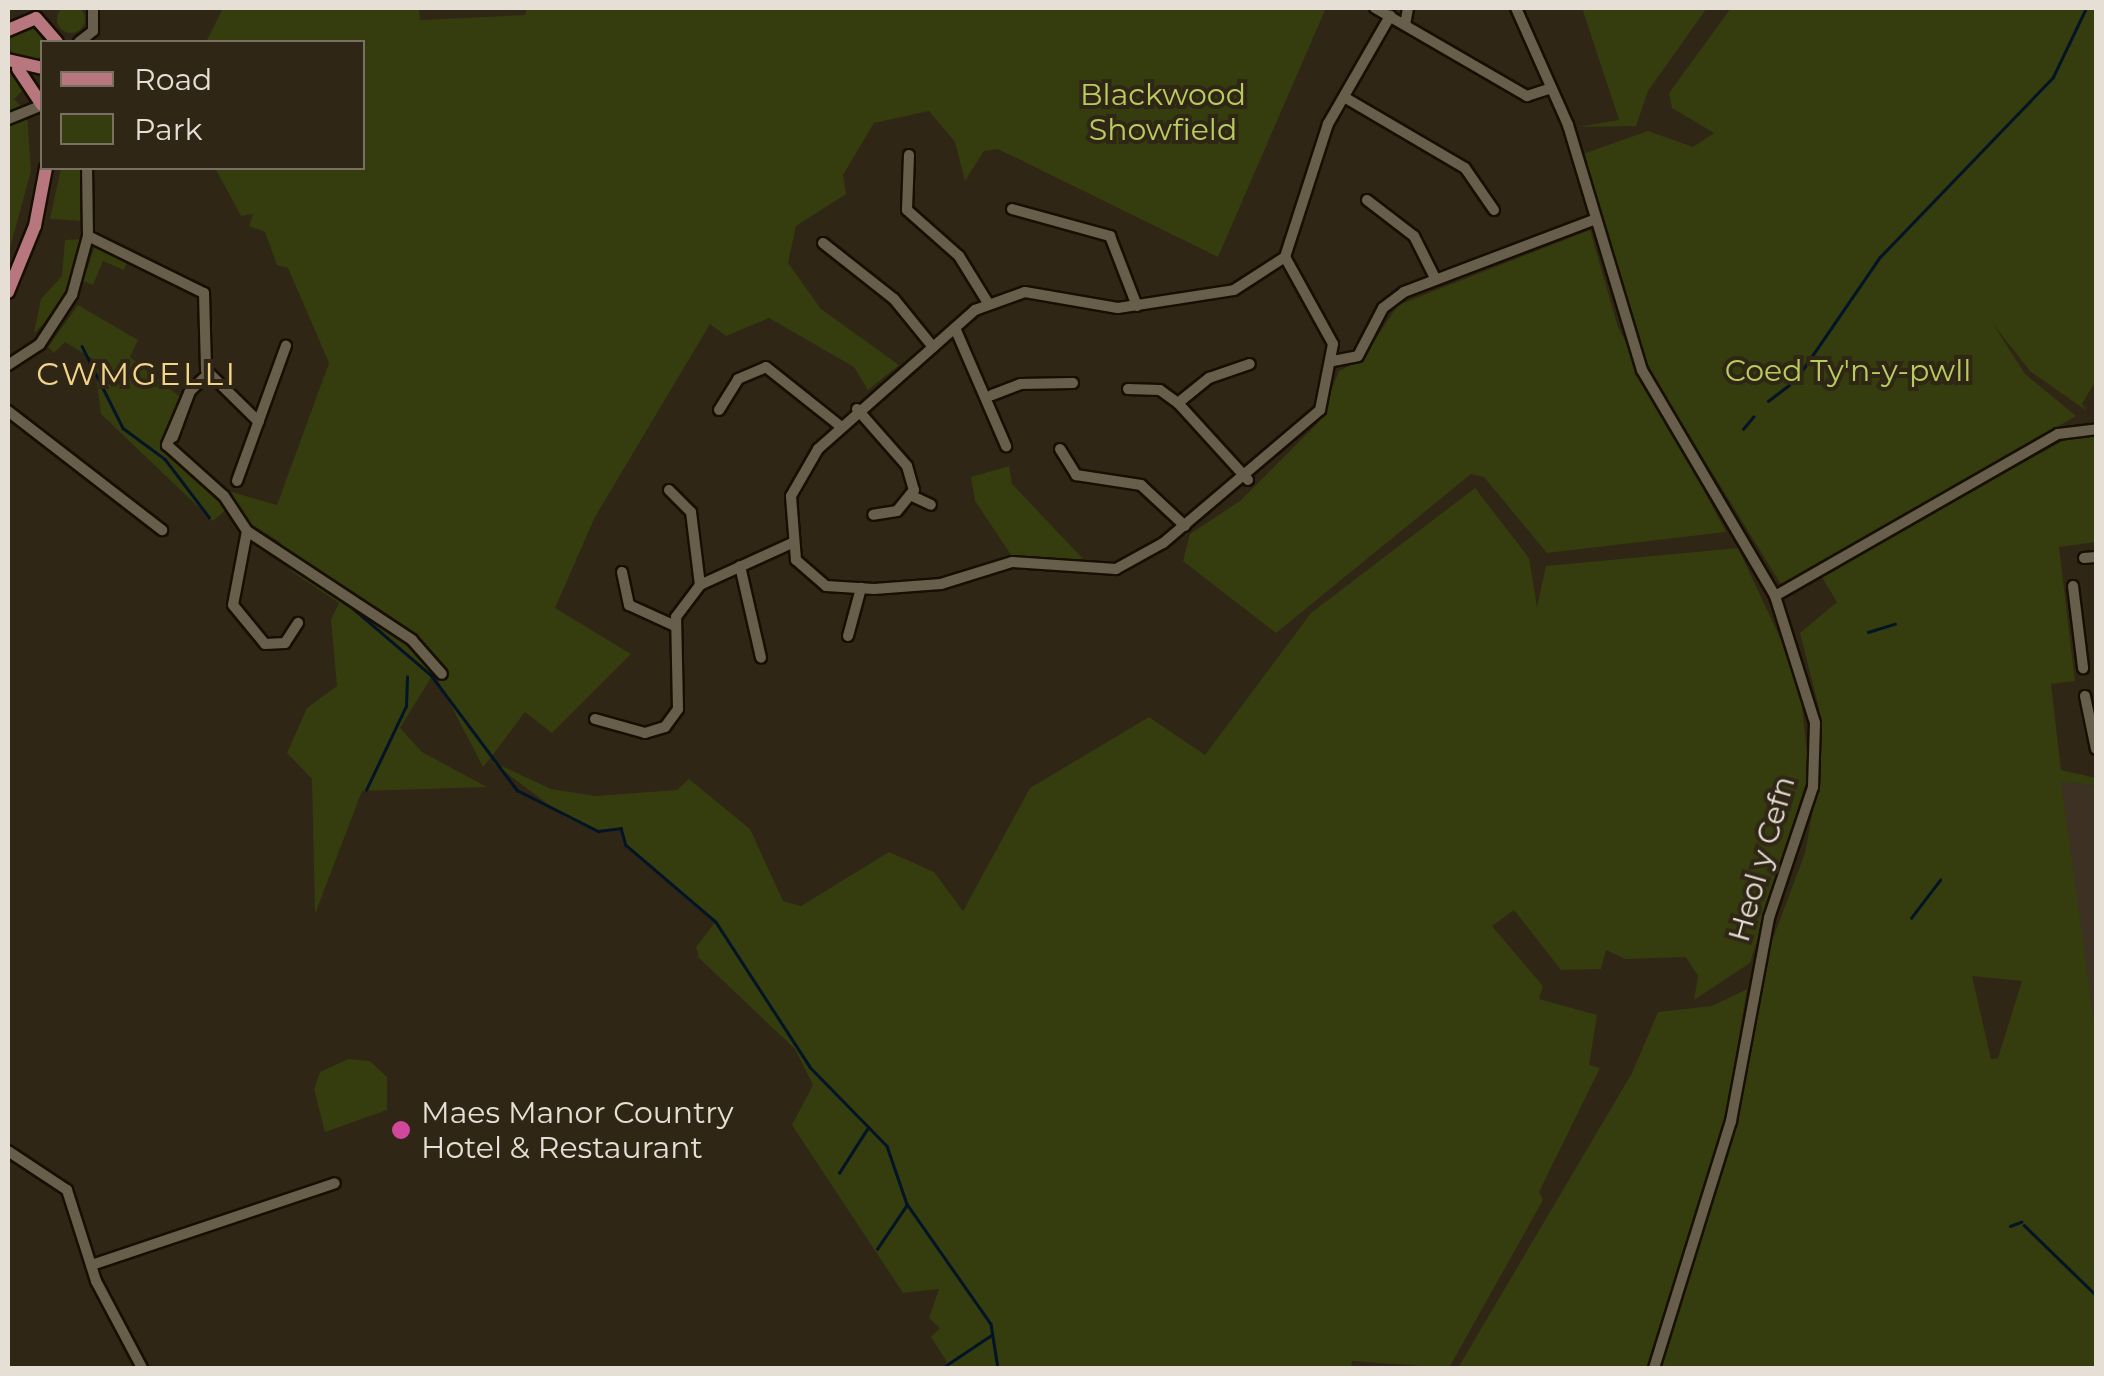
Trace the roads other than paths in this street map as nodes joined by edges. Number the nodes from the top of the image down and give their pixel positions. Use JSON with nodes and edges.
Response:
{"nodes":[{"id":1,"x":46,"y":8,"type":"edge"},
{"id":2,"x":93,"y":8,"type":"edge"},
{"id":3,"x":1375,"y":8,"type":"edge"},
{"id":4,"x":1408,"y":8,"type":"edge"},
{"id":5,"x":1516,"y":8,"type":"edge"},
{"id":6,"x":25,"y":13,"type":"edge"},
{"id":7,"x":1390,"y":16,"type":"junction"},
{"id":8,"x":1405,"y":25,"type":"junction"},
{"id":9,"x":8,"y":29,"type":"edge"},
{"id":10,"x":53,"y":33,"type":"edge"},
{"id":11,"x":81,"y":40,"type":"edge"},
{"id":12,"x":11,"y":63,"type":"edge"},
{"id":13,"x":40,"y":68,"type":"edge"},
{"id":14,"x":1551,"y":88,"type":"junction"},
{"id":15,"x":1344,"y":97,"type":"junction"},
{"id":16,"x":40,"y":98,"type":"edge"},
{"id":17,"x":40,"y":101,"type":"edge"},
{"id":18,"x":8,"y":119,"type":"edge"},
{"id":19,"x":909,"y":156,"type":"dead end"},
{"id":20,"x":46,"y":170,"type":"edge"},
{"id":21,"x":87,"y":170,"type":"edge"},
{"id":22,"x":1019,"y":193,"type":"dead end"},
{"id":23,"x":1366,"y":200,"type":"dead end"},
{"id":24,"x":1490,"y":208,"type":"dead end"},
{"id":25,"x":1596,"y":219,"type":"junction"},
{"id":26,"x":88,"y":236,"type":"junction"},
{"id":27,"x":823,"y":243,"type":"dead end"},
{"id":28,"x":1285,"y":257,"type":"junction"},
{"id":29,"x":1435,"y":278,"type":"junction"},
{"id":30,"x":8,"y":292,"type":"edge"},
{"id":31,"x":988,"y":303,"type":"junction"},
{"id":32,"x":1137,"y":306,"type":"junction"},
{"id":33,"x":955,"y":328,"type":"junction"},
{"id":34,"x":286,"y":346,"type":"dead end"},
{"id":35,"x":933,"y":346,"type":"junction"},
{"id":36,"x":1333,"y":361,"type":"junction"},
{"id":37,"x":8,"y":366,"type":"edge"},
{"id":38,"x":1244,"y":370,"type":"dead end"},
{"id":39,"x":208,"y":374,"type":"junction"},
{"id":40,"x":1073,"y":383,"type":"dead end"},
{"id":41,"x":1128,"y":390,"type":"dead end"},
{"id":42,"x":190,"y":391,"type":"junction"},
{"id":43,"x":992,"y":395,"type":"junction"},
{"id":44,"x":1178,"y":403,"type":"junction"},
{"id":45,"x":726,"y":405,"type":"dead end"},
{"id":46,"x":857,"y":409,"type":"junction"},
{"id":47,"x":8,"y":411,"type":"edge"},
{"id":48,"x":259,"y":422,"type":"junction"},
{"id":49,"x":840,"y":425,"type":"junction"},
{"id":50,"x":2096,"y":429,"type":"edge"},
{"id":51,"x":173,"y":437,"type":"dead end"},
{"id":52,"x":1006,"y":446,"type":"dead end"},
{"id":53,"x":1060,"y":448,"type":"dead end"},
{"id":54,"x":1248,"y":480,"type":"junction"},
{"id":55,"x":237,"y":481,"type":"dead end"},
{"id":56,"x":669,"y":490,"type":"dead end"},
{"id":57,"x":910,"y":495,"type":"junction"},
{"id":58,"x":931,"y":505,"type":"dead end"},
{"id":59,"x":872,"y":515,"type":"dead end"},
{"id":60,"x":1185,"y":526,"type":"junction"},
{"id":61,"x":162,"y":530,"type":"dead end"},
{"id":62,"x":247,"y":531,"type":"junction"},
{"id":63,"x":792,"y":543,"type":"junction"},
{"id":64,"x":740,"y":566,"type":"junction"},
{"id":65,"x":622,"y":572,"type":"dead end"},
{"id":66,"x":700,"y":585,"type":"junction"},
{"id":67,"x":2073,"y":586,"type":"dead end"},
{"id":68,"x":861,"y":588,"type":"junction"},
{"id":69,"x":1775,"y":596,"type":"junction"},
{"id":70,"x":298,"y":623,"type":"dead end"},
{"id":71,"x":676,"y":626,"type":"junction"},
{"id":72,"x":848,"y":636,"type":"dead end"},
{"id":73,"x":2096,"y":643,"type":"edge"},
{"id":74,"x":2081,"y":645,"type":"junction"},
{"id":75,"x":761,"y":658,"type":"dead end"},
{"id":76,"x":2083,"y":668,"type":"dead end"},
{"id":77,"x":442,"y":674,"type":"dead end"},
{"id":78,"x":2085,"y":696,"type":"dead end"},
{"id":79,"x":595,"y":719,"type":"dead end"},
{"id":80,"x":2094,"y":728,"type":"edge"},
{"id":81,"x":2096,"y":749,"type":"edge"},
{"id":82,"x":8,"y":1151,"type":"edge"},
{"id":83,"x":335,"y":1183,"type":"dead end"},
{"id":84,"x":92,"y":1265,"type":"junction"},
{"id":85,"x":142,"y":1368,"type":"edge"},
{"id":86,"x":1654,"y":1368,"type":"edge"}],
"edges":[{"from":1,"to":10,"type":"main road"},
{"from":2,"to":11,"type":"street"},
{"from":3,"to":7,"type":"street"},
{"from":4,"to":8,"type":"street"},
{"from":5,"to":14,"type":"street","name":"Heol y Cefn"},
{"from":6,"to":9,"type":"main road"},
{"from":6,"to":10,"type":"main road"},
{"from":7,"to":8,"type":"street"},
{"from":7,"to":15,"type":"street"},
{"from":8,"to":14,"type":"street"},
{"from":12,"to":13,"type":"main road"},
{"from":12,"to":16,"type":"main road"},
{"from":14,"to":25,"type":"street","name":"Heol y Cefn"},
{"from":15,"to":24,"type":"street"},
{"from":15,"to":28,"type":"street"},
{"from":17,"to":18,"type":"street"},
{"from":19,"to":31,"type":"street"},
{"from":20,"to":30,"type":"main road"},
{"from":21,"to":26,"type":"street"},
{"from":22,"to":32,"type":"street"},
{"from":23,"to":29,"type":"street"},
{"from":25,"to":29,"type":"street"},
{"from":25,"to":69,"type":"street","name":"Heol y Cefn"},
{"from":26,"to":37,"type":"street"},
{"from":26,"to":39,"type":"street"},
{"from":27,"to":35,"type":"street"},
{"from":28,"to":32,"type":"street"},
{"from":28,"to":36,"type":"street"},
{"from":29,"to":36,"type":"street"},
{"from":31,"to":32,"type":"street"},
{"from":31,"to":33,"type":"street"},
{"from":33,"to":35,"type":"street"},
{"from":33,"to":43,"type":"street"},
{"from":34,"to":48,"type":"street"},
{"from":35,"to":46,"type":"street"},
{"from":36,"to":54,"type":"street"},
{"from":38,"to":44,"type":"street"},
{"from":39,"to":42,"type":"street"},
{"from":39,"to":48,"type":"street"},
{"from":40,"to":43,"type":"street"},
{"from":41,"to":44,"type":"street"},
{"from":42,"to":51,"type":"street"},
{"from":42,"to":62,"type":"street"},
{"from":43,"to":52,"type":"street"},
{"from":44,"to":54,"type":"street"},
{"from":45,"to":49,"type":"street"},
{"from":46,"to":49,"type":"street"},
{"from":46,"to":57,"type":"street"},
{"from":47,"to":61,"type":"street"},
{"from":48,"to":55,"type":"street"},
{"from":49,"to":63,"type":"street"},
{"from":50,"to":69,"type":"street"},
{"from":53,"to":60,"type":"street"},
{"from":54,"to":60,"type":"street"},
{"from":56,"to":66,"type":"street"},
{"from":57,"to":58,"type":"street"},
{"from":57,"to":59,"type":"street"},
{"from":60,"to":68,"type":"street"},
{"from":62,"to":70,"type":"street"},
{"from":62,"to":77,"type":"street"},
{"from":63,"to":64,"type":"street"},
{"from":63,"to":68,"type":"street"},
{"from":64,"to":66,"type":"street"},
{"from":64,"to":75,"type":"street"},
{"from":65,"to":71,"type":"street"},
{"from":66,"to":71,"type":"street"},
{"from":67,"to":74,"type":"street"},
{"from":68,"to":72,"type":"street"},
{"from":69,"to":86,"type":"street","name":"Heol y Cefn"},
{"from":71,"to":79,"type":"street"},
{"from":73,"to":74,"type":"street"},
{"from":74,"to":76,"type":"street"},
{"from":78,"to":80,"type":"street"},
{"from":80,"to":81,"type":"street"},
{"from":82,"to":84,"type":"street"},
{"from":83,"to":84,"type":"street"},
{"from":84,"to":85,"type":"street"}]}
